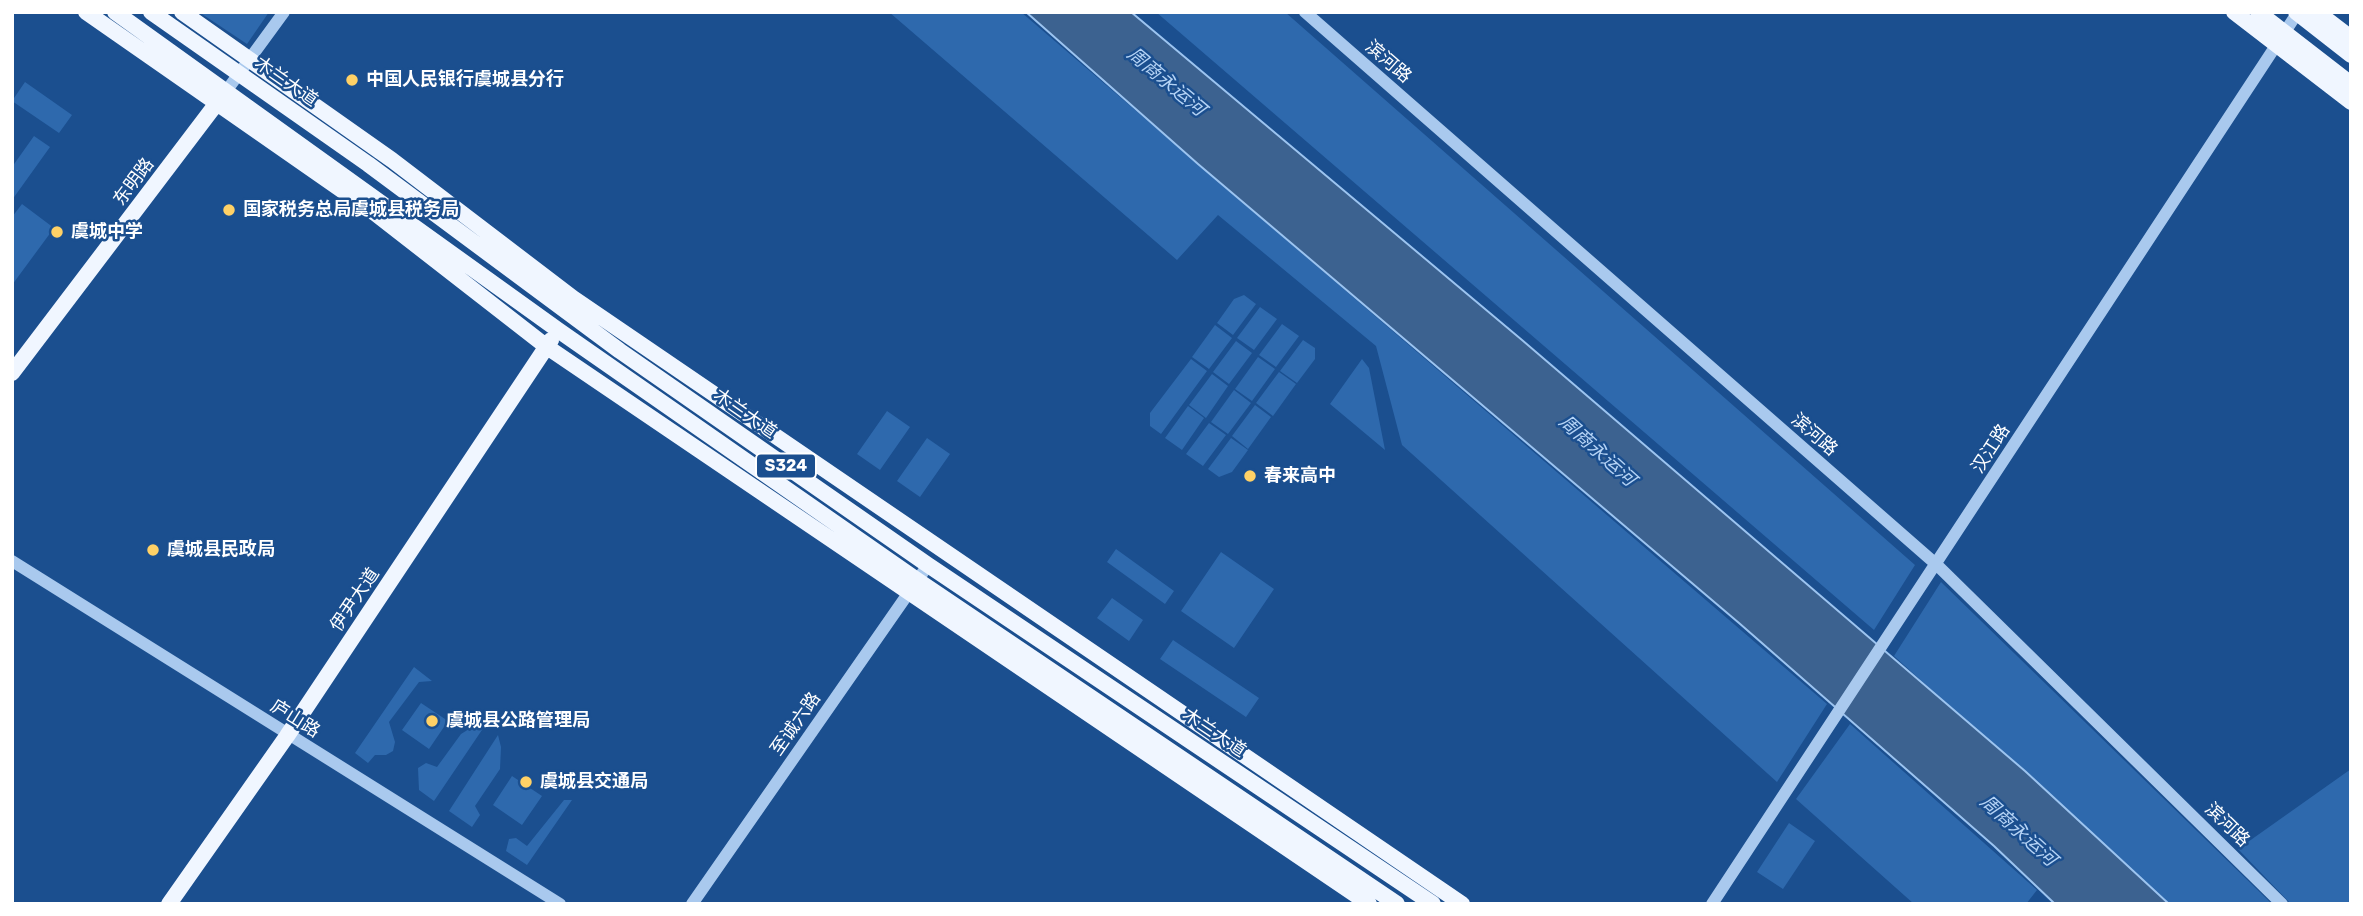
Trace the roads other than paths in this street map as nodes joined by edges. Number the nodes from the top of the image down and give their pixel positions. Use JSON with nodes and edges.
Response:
{"nodes":[{"id":1,"x":86,"y":12,"type":"edge"},
{"id":2,"x":116,"y":12,"type":"edge"},
{"id":3,"x":151,"y":12,"type":"edge"},
{"id":4,"x":182,"y":12,"type":"edge"},
{"id":5,"x":284,"y":12,"type":"edge"},
{"id":6,"x":2234,"y":12,"type":"edge"},
{"id":7,"x":2258,"y":12,"type":"edge"},
{"id":8,"x":2317,"y":12,"type":"edge"},
{"id":9,"x":1308,"y":13,"type":"edge"},
{"id":10,"x":2297,"y":13,"type":"edge"},
{"id":11,"x":2280,"y":38,"type":"junction"},
{"id":12,"x":2351,"y":38,"type":"edge"},
{"id":13,"x":2351,"y":55,"type":"edge"},
{"id":14,"x":251,"y":59,"type":"junction"},
{"id":15,"x":240,"y":73,"type":"junction"},
{"id":16,"x":2351,"y":83,"type":"edge"},
{"id":17,"x":222,"y":97,"type":"junction"},
{"id":18,"x":2351,"y":102,"type":"edge"},
{"id":19,"x":567,"y":314,"type":"junction"},
{"id":20,"x":558,"y":330,"type":"junction"},
{"id":21,"x":547,"y":347,"type":"junction"},
{"id":22,"x":12,"y":373,"type":"edge"},
{"id":23,"x":12,"y":561,"type":"edge"},
{"id":24,"x":928,"y":565,"type":"junction"},
{"id":25,"x":1937,"y":565,"type":"junction"},
{"id":26,"x":913,"y":586,"type":"junction"},
{"id":27,"x":288,"y":736,"type":"junction"},
{"id":28,"x":169,"y":904,"type":"edge"},
{"id":29,"x":560,"y":904,"type":"edge"},
{"id":30,"x":692,"y":904,"type":"edge"},
{"id":31,"x":1369,"y":904,"type":"edge"},
{"id":32,"x":1397,"y":904,"type":"edge"},
{"id":33,"x":1433,"y":904,"type":"edge"},
{"id":34,"x":1462,"y":904,"type":"edge"},
{"id":35,"x":1712,"y":904,"type":"edge"},
{"id":36,"x":2282,"y":904,"type":"edge"}],
"edges":[{"from":1,"to":17,"type":"main road"},
{"from":2,"to":17,"type":"main road","number":"S324"},
{"from":3,"to":15,"type":"main road","name":"木兰大道","number":"S324"},
{"from":4,"to":14,"type":"main road"},
{"from":5,"to":14,"type":"street","name":"东明路"},
{"from":6,"to":11,"type":"main road"},
{"from":7,"to":11,"type":"main road"},
{"from":8,"to":12,"type":"main road"},
{"from":9,"to":25,"type":"street","name":"滨河路"},
{"from":10,"to":11,"type":"street","name":"汉江路"},
{"from":10,"to":13,"type":"main road"},
{"from":11,"to":16,"type":"main road"},
{"from":11,"to":18,"type":"main road"},
{"from":11,"to":25,"type":"street","name":"汉江路"},
{"from":14,"to":15,"type":"street","name":"东明路"},
{"from":14,"to":34,"type":"main road"},
{"from":15,"to":17,"type":"street","name":"东明路"},
{"from":15,"to":19,"type":"main road","name":"木兰大道","number":"S324"},
{"from":17,"to":20,"type":"main road","number":"S324"},
{"from":17,"to":21,"type":"main road"},
{"from":17,"to":22,"type":"main road","name":"东明路"},
{"from":19,"to":20,"type":"main road","name":"伊尹大道"},
{"from":19,"to":24,"type":"main road","name":"木兰大道","number":"S324"},
{"from":20,"to":21,"type":"main road","name":"伊尹大道"},
{"from":20,"to":26,"type":"main road","number":"S324"},
{"from":21,"to":26,"type":"main road"},
{"from":21,"to":27,"type":"main road","name":"伊尹大道"},
{"from":23,"to":27,"type":"street","name":"庐山路"},
{"from":24,"to":26,"type":"street","name":"至诚六路"},
{"from":24,"to":33,"type":"main road","name":"木兰大道","number":"S324"},
{"from":25,"to":35,"type":"street","name":"汉江路"},
{"from":25,"to":36,"type":"street","name":"滨河路"},
{"from":26,"to":30,"type":"street","name":"至诚六路"},
{"from":26,"to":31,"type":"main road"},
{"from":26,"to":32,"type":"main road","number":"S324"},
{"from":27,"to":28,"type":"main road","name":"伊尹大道"},
{"from":27,"to":29,"type":"street","name":"庐山路"}]}
